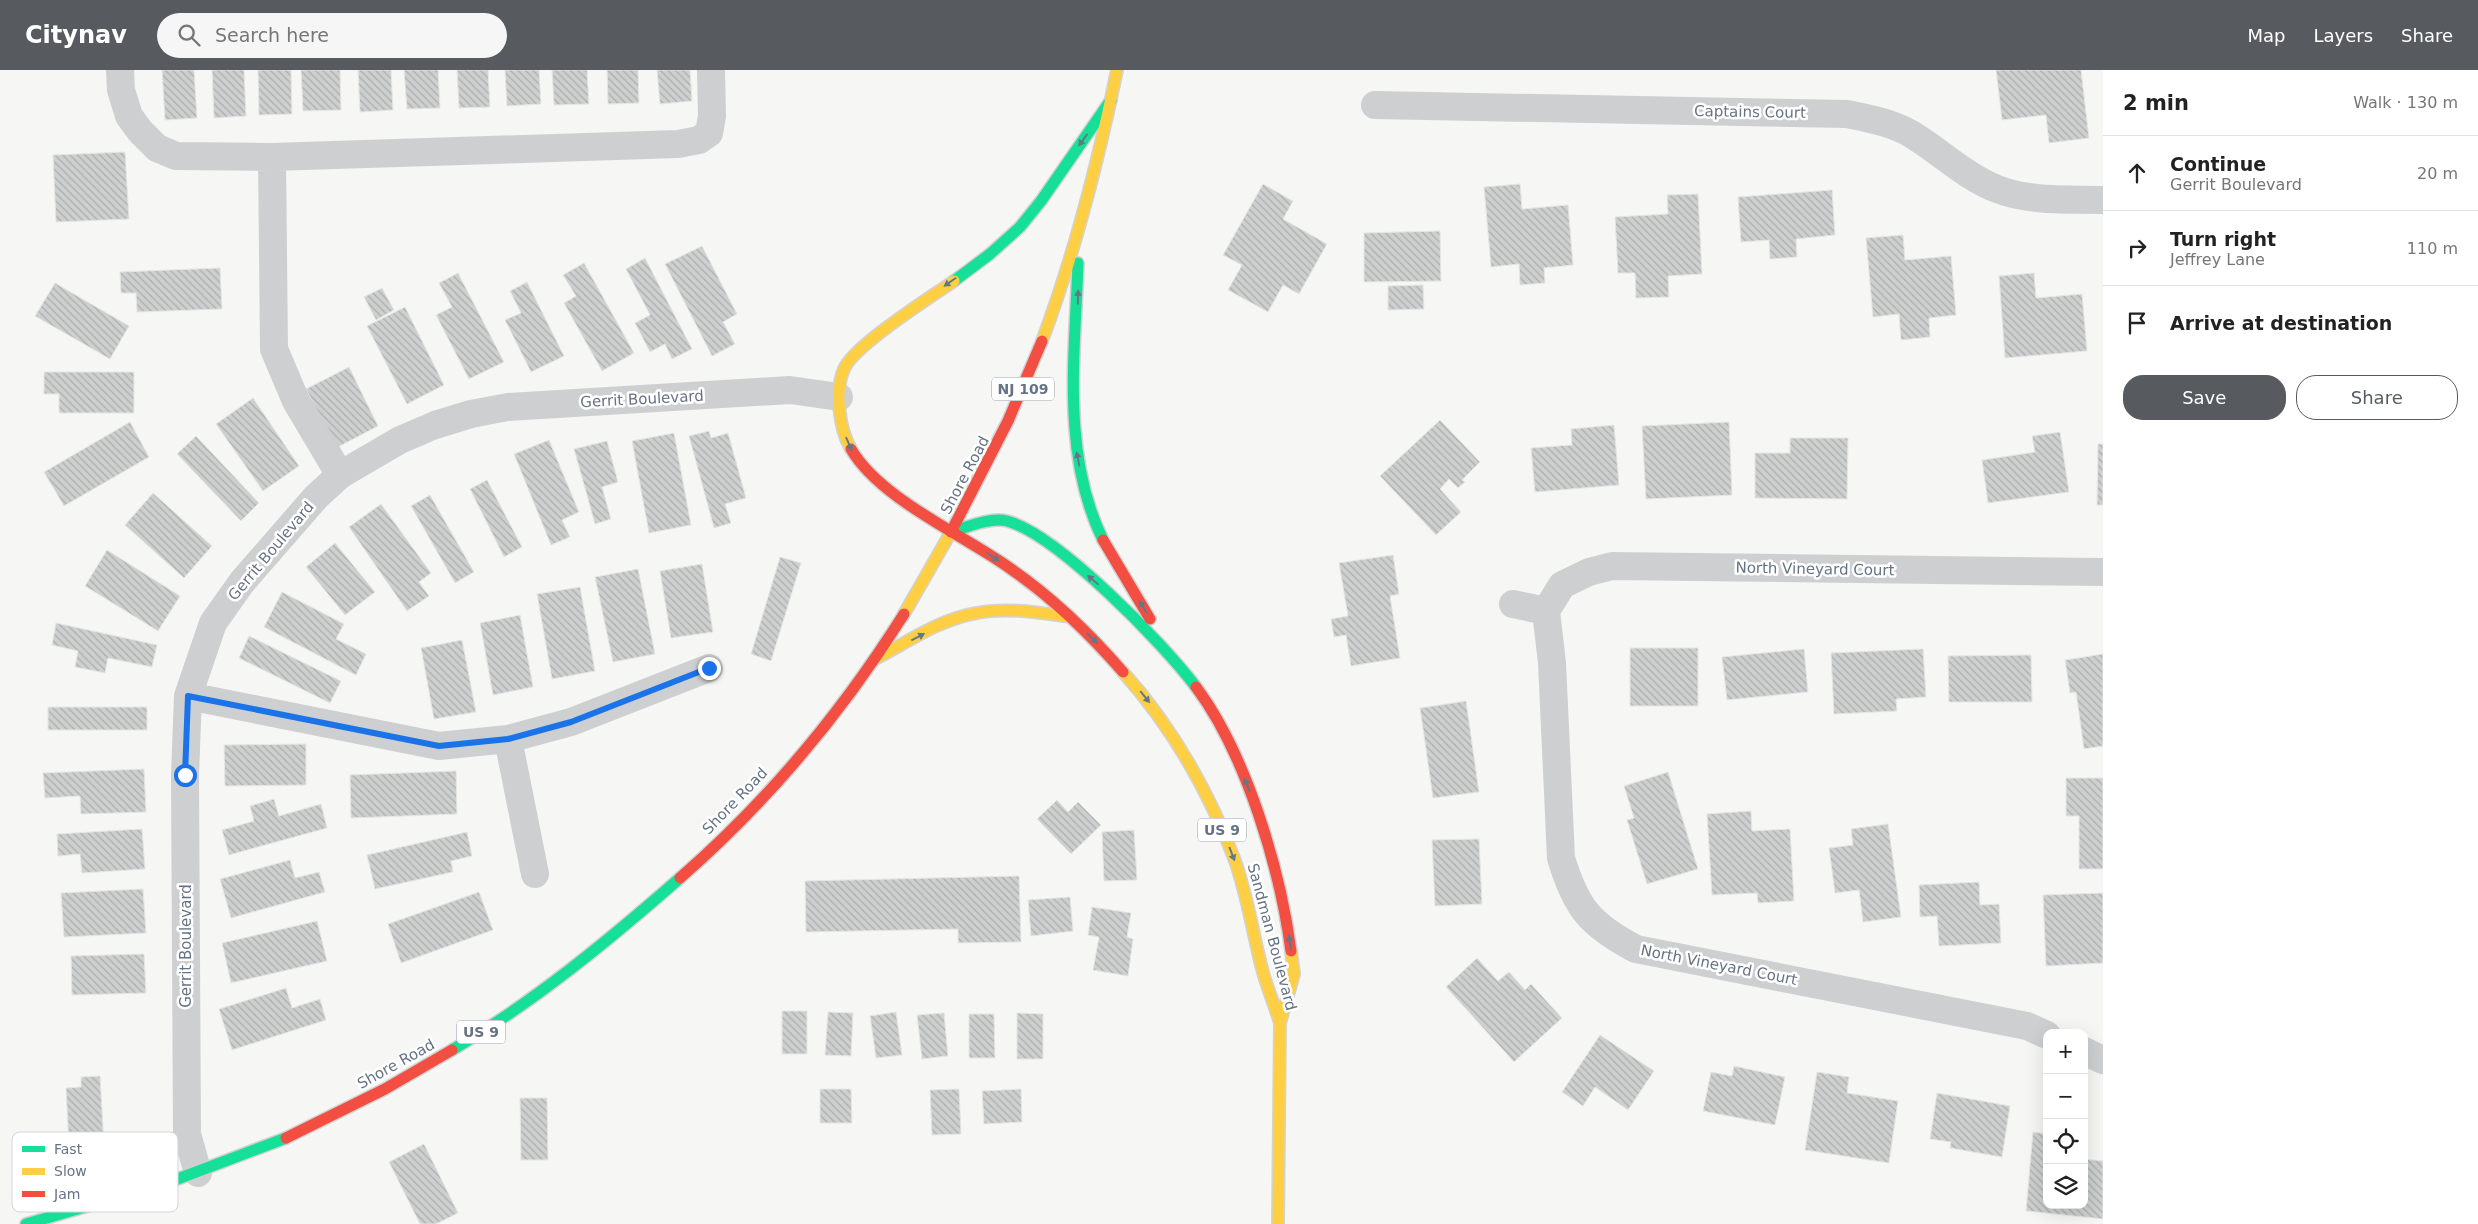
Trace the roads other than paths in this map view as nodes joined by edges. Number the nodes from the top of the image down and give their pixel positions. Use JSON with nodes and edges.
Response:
{"nodes":[{"id":1,"x":120,"y":70,"type":"edge"},
{"id":2,"x":712,"y":70,"type":"edge"},
{"id":3,"x":1117,"y":70,"type":"edge"},
{"id":4,"x":1111,"y":100,"type":"junction"},
{"id":5,"x":1375,"y":106,"type":"dead end"},
{"id":6,"x":272,"y":157,"type":"junction"},
{"id":7,"x":2103,"y":200,"type":"edge"},
{"id":8,"x":1078,"y":239,"type":"junction"},
{"id":9,"x":839,"y":397,"type":"junction"},
{"id":10,"x":340,"y":475,"type":"junction"},
{"id":11,"x":952,"y":532,"type":"junction"},
{"id":12,"x":2103,"y":572,"type":"edge"},
{"id":13,"x":1513,"y":604,"type":"dead end"},
{"id":14,"x":1546,"y":610,"type":"junction"},
{"id":15,"x":1070,"y":617,"type":"junction"},
{"id":16,"x":875,"y":659,"type":"junction"},
{"id":17,"x":1178,"y":663,"type":"junction"},
{"id":18,"x":709,"y":668,"type":"dead end"},
{"id":19,"x":188,"y":696,"type":"junction"},
{"id":20,"x":508,"y":739,"type":"junction"},
{"id":21,"x":535,"y":874,"type":"dead end"},
{"id":22,"x":1280,"y":1024,"type":"junction"},
{"id":23,"x":2043,"y":1033,"type":"edge"},
{"id":24,"x":2088,"y":1053,"type":"edge"},
{"id":25,"x":2103,"y":1060,"type":"edge"},
{"id":26,"x":198,"y":1173,"type":"junction"},
{"id":27,"x":178,"y":1180,"type":"edge"},
{"id":28,"x":72,"y":1212,"type":"edge"},
{"id":29,"x":26,"y":1224,"type":"edge"},
{"id":30,"x":1278,"y":1224,"type":"edge"}],
"edges":[{"from":1,"to":6,"type":"street"},
{"from":2,"to":6,"type":"street"},
{"from":3,"to":4,"type":"main road","name":"Shore Road","number":"NJ 109"},
{"from":4,"to":8,"type":"main road","name":"Shore Road","number":"NJ 109"},
{"from":4,"to":9,"type":"main road","one_way":true},
{"from":5,"to":7,"type":"street","name":"Captains Court"},
{"from":6,"to":10,"type":"street"},
{"from":8,"to":11,"type":"main road","name":"Shore Road","number":"NJ 109"},
{"from":17,"to":8,"type":"main road","one_way":true},
{"from":9,"to":10,"type":"street","name":"Gerrit Boulevard"},
{"from":9,"to":11,"type":"main road","one_way":true},
{"from":10,"to":19,"type":"street","name":"Gerrit Boulevard"},
{"from":11,"to":15,"type":"main road","name":"Sandman Boulevard","one_way":true},
{"from":11,"to":16,"type":"main road","name":"Shore Road","number":"US 9"},
{"from":17,"to":11,"type":"main road","name":"Sandman Boulevard","number":"US 9","one_way":true},
{"from":12,"to":14,"type":"street","name":"North Vineyard Court"},
{"from":13,"to":14,"type":"street"},
{"from":14,"to":23,"type":"street","name":"North Vineyard Court"},
{"from":16,"to":15,"type":"main road","number":"US 9","one_way":true},
{"from":15,"to":22,"type":"main road","name":"Sandman Boulevard","number":"US 9","one_way":true},
{"from":16,"to":26,"type":"main road","name":"Shore Road","number":"US 9"},
{"from":22,"to":17,"type":"main road","name":"Sandman Boulevard","number":"US 9","one_way":true},
{"from":18,"to":20,"type":"street"},
{"from":19,"to":20,"type":"street"},
{"from":19,"to":26,"type":"street","name":"Gerrit Boulevard"},
{"from":20,"to":21,"type":"street"},
{"from":22,"to":30,"type":"main road","name":"Sandman Boulevard","number":"US 9"},
{"from":24,"to":25,"type":"street"},
{"from":26,"to":27,"type":"main road","name":"Shore Road","number":"US 9"},
{"from":28,"to":29,"type":"main road","name":"Shore Road","number":"US 9"}]}
